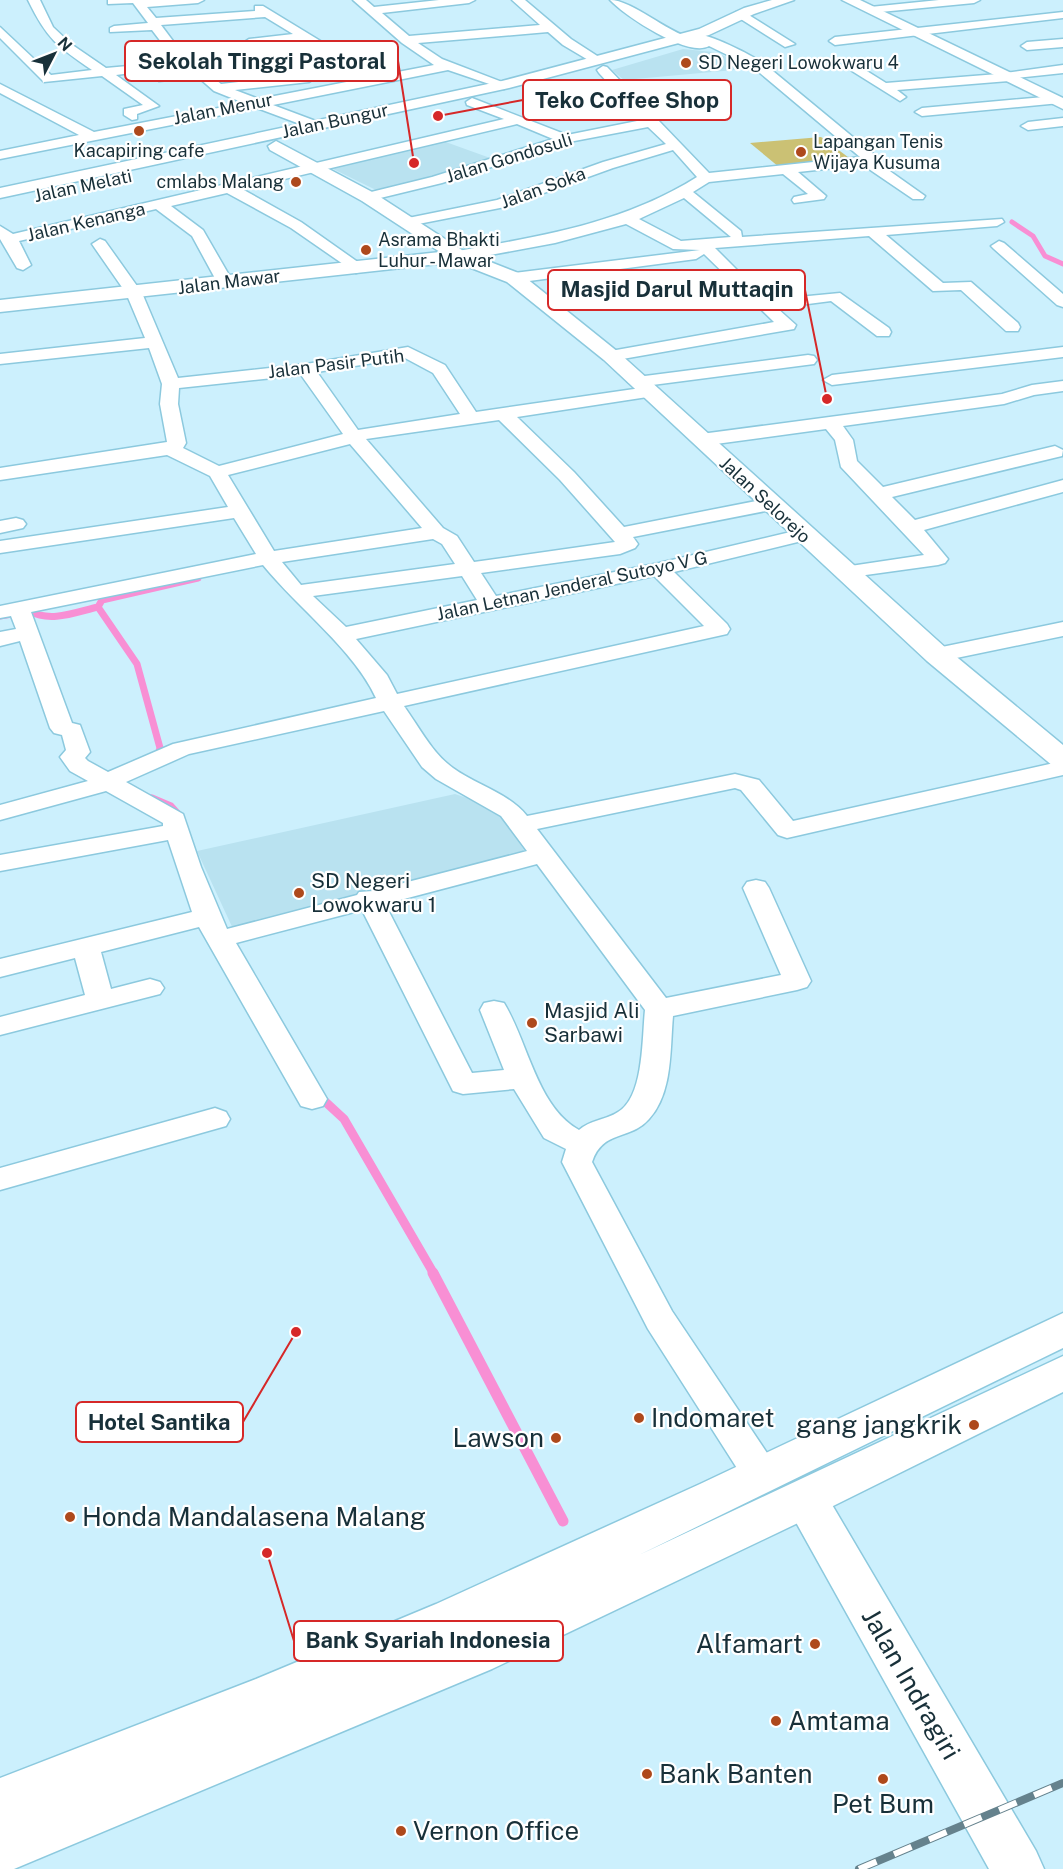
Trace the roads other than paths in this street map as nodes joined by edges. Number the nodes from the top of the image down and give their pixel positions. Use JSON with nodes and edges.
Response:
{"nodes":[{"id":1,"x":34,"y":0,"type":"edge"},
{"id":2,"x":198,"y":0,"type":"edge"},
{"id":3,"x":359,"y":0,"type":"edge"},
{"id":4,"x":469,"y":0,"type":"edge"},
{"id":5,"x":518,"y":0,"type":"edge"},
{"id":6,"x":616,"y":0,"type":"edge"},
{"id":7,"x":734,"y":0,"type":"edge"},
{"id":8,"x":787,"y":0,"type":"edge"},
{"id":9,"x":849,"y":0,"type":"edge"},
{"id":10,"x":974,"y":0,"type":"edge"},
{"id":11,"x":136,"y":1,"type":"edge"},
{"id":12,"x":112,"y":2,"type":"dead end"},
{"id":13,"x":870,"y":10,"type":"junction"},
{"id":14,"x":372,"y":11,"type":"junction"},
{"id":15,"x":1063,"y":15,"type":"edge"},
{"id":16,"x":737,"y":16,"type":"junction"},
{"id":17,"x":155,"y":24,"type":"junction"},
{"id":18,"x":4,"y":28,"type":"edge"},
{"id":19,"x":549,"y":28,"type":"junction"},
{"id":20,"x":114,"y":30,"type":"dead end"},
{"id":21,"x":914,"y":31,"type":"junction"},
{"id":22,"x":308,"y":36,"type":"junction"},
{"id":23,"x":692,"y":37,"type":"junction"},
{"id":24,"x":406,"y":40,"type":"junction"},
{"id":25,"x":835,"y":41,"type":"dead end"},
{"id":26,"x":249,"y":43,"type":"dead end"},
{"id":27,"x":1063,"y":43,"type":"edge"},
{"id":28,"x":789,"y":44,"type":"dead end"},
{"id":29,"x":1027,"y":46,"type":"dead end"},
{"id":30,"x":133,"y":52,"type":"dead end"},
{"id":31,"x":100,"y":55,"type":"dead end"},
{"id":32,"x":79,"y":57,"type":"junction"},
{"id":33,"x":601,"y":65,"type":"junction"},
{"id":34,"x":447,"y":66,"type":"junction"},
{"id":35,"x":149,"y":67,"type":"junction"},
{"id":36,"x":1063,"y":69,"type":"edge"},
{"id":37,"x":858,"y":70,"type":"dead end"},
{"id":38,"x":220,"y":71,"type":"dead end"},
{"id":39,"x":103,"y":73,"type":"junction"},
{"id":40,"x":200,"y":73,"type":"junction"},
{"id":41,"x":364,"y":73,"type":"junction"},
{"id":42,"x":552,"y":73,"type":"junction"},
{"id":43,"x":1006,"y":76,"type":"junction"},
{"id":44,"x":569,"y":79,"type":"junction"},
{"id":45,"x":383,"y":80,"type":"junction"},
{"id":46,"x":258,"y":82,"type":"junction"},
{"id":47,"x":504,"y":85,"type":"junction"},
{"id":48,"x":886,"y":87,"type":"junction"},
{"id":49,"x":0,"y":88,"type":"edge"},
{"id":50,"x":218,"y":88,"type":"junction"},
{"id":51,"x":280,"y":98,"type":"junction"},
{"id":52,"x":472,"y":102,"type":"junction"},
{"id":53,"x":1059,"y":102,"type":"edge"},
{"id":54,"x":255,"y":104,"type":"junction"},
{"id":55,"x":518,"y":120,"type":"junction"},
{"id":56,"x":651,"y":122,"type":"junction"},
{"id":57,"x":1063,"y":122,"type":"edge"},
{"id":58,"x":146,"y":124,"type":"junction"},
{"id":59,"x":316,"y":126,"type":"junction"},
{"id":60,"x":1028,"y":126,"type":"dead end"},
{"id":61,"x":89,"y":135,"type":"junction"},
{"id":62,"x":566,"y":140,"type":"junction"},
{"id":63,"x":676,"y":145,"type":"junction"},
{"id":64,"x":276,"y":146,"type":"junction"},
{"id":65,"x":2,"y":153,"type":"edge"},
{"id":66,"x":869,"y":162,"type":"junction"},
{"id":67,"x":316,"y":168,"type":"junction"},
{"id":68,"x":788,"y":171,"type":"junction"},
{"id":69,"x":705,"y":178,"type":"junction"},
{"id":70,"x":46,"y":187,"type":"junction"},
{"id":71,"x":231,"y":189,"type":"junction"},
{"id":72,"x":685,"y":192,"type":"junction"},
{"id":73,"x":0,"y":193,"type":"edge"},
{"id":74,"x":918,"y":196,"type":"dead end"},
{"id":75,"x":368,"y":197,"type":"junction"},
{"id":76,"x":799,"y":200,"type":"dead end"},
{"id":77,"x":0,"y":204,"type":"edge"},
{"id":78,"x":160,"y":205,"type":"junction"},
{"id":79,"x":631,"y":220,"type":"junction"},
{"id":80,"x":408,"y":222,"type":"junction"},
{"id":81,"x":997,"y":222,"type":"dead end"},
{"id":82,"x":872,"y":231,"type":"junction"},
{"id":83,"x":736,"y":234,"type":"dead end"},
{"id":84,"x":5,"y":235,"type":"edge"},
{"id":85,"x":100,"y":244,"type":"dead end"},
{"id":86,"x":999,"y":246,"type":"dead end"},
{"id":87,"x":705,"y":248,"type":"junction"},
{"id":88,"x":458,"y":256,"type":"junction"},
{"id":89,"x":23,"y":265,"type":"dead end"},
{"id":90,"x":356,"y":267,"type":"junction"},
{"id":91,"x":514,"y":278,"type":"junction"},
{"id":92,"x":225,"y":282,"type":"junction"},
{"id":93,"x":134,"y":293,"type":"junction"},
{"id":94,"x":1063,"y":302,"type":"edge"},
{"id":95,"x":763,"y":305,"type":"junction"},
{"id":96,"x":0,"y":306,"type":"edge"},
{"id":97,"x":1012,"y":327,"type":"dead end"},
{"id":98,"x":882,"y":332,"type":"dead end"},
{"id":99,"x":786,"y":338,"type":"junction"},
{"id":100,"x":154,"y":342,"type":"junction"},
{"id":101,"x":1063,"y":352,"type":"edge"},
{"id":102,"x":611,"y":356,"type":"junction"},
{"id":103,"x":0,"y":358,"type":"edge"},
{"id":104,"x":808,"y":360,"type":"junction"},
{"id":105,"x":306,"y":369,"type":"junction"},
{"id":106,"x":832,"y":381,"type":"junction"},
{"id":107,"x":171,"y":384,"type":"junction"},
{"id":108,"x":1063,"y":386,"type":"edge"},
{"id":109,"x":642,"y":387,"type":"junction"},
{"id":110,"x":504,"y":414,"type":"junction"},
{"id":111,"x":869,"y":416,"type":"junction"},
{"id":112,"x":471,"y":418,"type":"junction"},
{"id":113,"x":830,"y":421,"type":"junction"},
{"id":114,"x":354,"y":437,"type":"junction"},
{"id":115,"x":701,"y":440,"type":"junction"},
{"id":116,"x":170,"y":449,"type":"junction"},
{"id":117,"x":1055,"y":452,"type":"dead end"},
{"id":118,"x":218,"y":472,"type":"junction"},
{"id":119,"x":0,"y":474,"type":"edge"},
{"id":120,"x":1063,"y":486,"type":"edge"},
{"id":121,"x":878,"y":494,"type":"junction"},
{"id":122,"x":771,"y":504,"type":"junction"},
{"id":123,"x":240,"y":512,"type":"junction"},
{"id":124,"x":911,"y":527,"type":"junction"},
{"id":125,"x":436,"y":532,"type":"junction"},
{"id":126,"x":620,"y":534,"type":"junction"},
{"id":127,"x":802,"y":535,"type":"junction"},
{"id":128,"x":0,"y":547,"type":"edge"},
{"id":129,"x":268,"y":558,"type":"junction"},
{"id":130,"x":467,"y":568,"type":"junction"},
{"id":131,"x":659,"y":569,"type":"junction"},
{"id":132,"x":844,"y":572,"type":"junction"},
{"id":133,"x":296,"y":592,"type":"junction"},
{"id":134,"x":490,"y":604,"type":"junction"},
{"id":135,"x":18,"y":616,"type":"edge"},
{"id":136,"x":1063,"y":629,"type":"edge"},
{"id":137,"x":341,"y":635,"type":"junction"},
{"id":138,"x":0,"y":639,"type":"edge"},
{"id":139,"x":937,"y":656,"type":"junction"},
{"id":140,"x":389,"y":701,"type":"junction"},
{"id":141,"x":1063,"y":760,"type":"edge"},
{"id":142,"x":1063,"y":768,"type":"edge"},
{"id":143,"x":107,"y":781,"type":"junction"},
{"id":144,"x":0,"y":813,"type":"edge"},
{"id":145,"x":520,"y":825,"type":"junction"},
{"id":146,"x":178,"y":831,"type":"junction"},
{"id":147,"x":543,"y":855,"type":"junction"},
{"id":148,"x":0,"y":863,"type":"edge"},
{"id":149,"x":756,"y":888,"type":"dead end"},
{"id":150,"x":368,"y":898,"type":"junction"},
{"id":151,"x":222,"y":932,"type":"junction"},
{"id":152,"x":86,"y":948,"type":"junction"},
{"id":153,"x":0,"y":968,"type":"edge"},
{"id":154,"x":150,"y":988,"type":"dead end"},
{"id":155,"x":100,"y":1000,"type":"junction"},
{"id":156,"x":659,"y":1009,"type":"junction"},
{"id":157,"x":494,"y":1010,"type":"dead end"},
{"id":158,"x":0,"y":1026,"type":"edge"},
{"id":159,"x":522,"y":1078,"type":"junction"},
{"id":160,"x":312,"y":1099,"type":"dead end"},
{"id":161,"x":215,"y":1119,"type":"dead end"},
{"id":162,"x":581,"y":1144,"type":"junction"},
{"id":163,"x":0,"y":1179,"type":"edge"},
{"id":164,"x":1063,"y":1329,"type":"edge"},
{"id":165,"x":1063,"y":1373,"type":"edge"},
{"id":166,"x":762,"y":1476,"type":"junction"},
{"id":167,"x":805,"y":1499,"type":"junction"},
{"id":168,"x":0,"y":1803,"type":"edge"},
{"id":169,"x":0,"y":1849,"type":"edge"},
{"id":170,"x":1018,"y":1869,"type":"edge"}],
"edges":[{"from":1,"to":32,"type":"street"},
{"from":2,"to":11,"type":"street"},
{"from":3,"to":14,"type":"street"},
{"from":4,"to":14,"type":"street"},
{"from":5,"to":19,"type":"street"},
{"from":6,"to":23,"type":"street"},
{"from":7,"to":16,"type":"street"},
{"from":8,"to":16,"type":"main road"},
{"from":9,"to":13,"type":"main road"},
{"from":10,"to":13,"type":"street"},
{"from":11,"to":12,"type":"street"},
{"from":11,"to":17,"type":"street"},
{"from":13,"to":21,"type":"main road"},
{"from":14,"to":24,"type":"street"},
{"from":15,"to":21,"type":"street"},
{"from":16,"to":23,"type":"main road"},
{"from":16,"to":28,"type":"street"},
{"from":17,"to":20,"type":"street"},
{"from":17,"to":22,"type":"street"},
{"from":17,"to":40,"type":"street"},
{"from":18,"to":39,"type":"street"},
{"from":19,"to":24,"type":"street"},
{"from":19,"to":33,"type":"street"},
{"from":21,"to":25,"type":"street"},
{"from":21,"to":43,"type":"main road"},
{"from":22,"to":26,"type":"street"},
{"from":22,"to":41,"type":"street"},
{"from":23,"to":33,"type":"main road","name":"Jalan Melati"},
{"from":23,"to":66,"type":"street"},
{"from":24,"to":34,"type":"street"},
{"from":27,"to":29,"type":"street"},
{"from":30,"to":35,"type":"street"},
{"from":31,"to":32,"type":"street"},
{"from":32,"to":39,"type":"street"},
{"from":33,"to":42,"type":"main road","name":"Jalan Bungur"},
{"from":33,"to":44,"type":"main road","name":"Jalan Melati"},
{"from":33,"to":56,"type":"street"},
{"from":34,"to":45,"type":"street","name":"Jalan Menur"},
{"from":34,"to":47,"type":"street"},
{"from":35,"to":39,"type":"street"},
{"from":35,"to":40,"type":"street"},
{"from":36,"to":43,"type":"street"},
{"from":37,"to":48,"type":"street"},
{"from":38,"to":40,"type":"street"},
{"from":39,"to":58,"type":"street"},
{"from":40,"to":50,"type":"street"},
{"from":41,"to":45,"type":"street"},
{"from":41,"to":46,"type":"street"},
{"from":42,"to":44,"type":"main road"},
{"from":42,"to":47,"type":"main road","name":"Jalan Bungur"},
{"from":43,"to":48,"type":"street"},
{"from":43,"to":53,"type":"main road"},
{"from":44,"to":52,"type":"main road","name":"Jalan Melati"},
{"from":45,"to":51,"type":"street","name":"Jalan Menur"},
{"from":46,"to":50,"type":"street"},
{"from":46,"to":51,"type":"street"},
{"from":47,"to":59,"type":"main road","name":"Jalan Bungur"},
{"from":48,"to":53,"type":"street"},
{"from":49,"to":61,"type":"street"},
{"from":50,"to":54,"type":"street"},
{"from":51,"to":54,"type":"street","name":"Jalan Menur"},
{"from":52,"to":55,"type":"street"},
{"from":52,"to":64,"type":"main road","name":"Jalan Melati"},
{"from":54,"to":58,"type":"street","name":"Jalan Menur"},
{"from":54,"to":59,"type":"street"},
{"from":55,"to":62,"type":"street"},
{"from":55,"to":67,"type":"street","name":"Jalan Kenanga"},
{"from":56,"to":62,"type":"street","name":"Jalan Gondosuli"},
{"from":56,"to":63,"type":"street"},
{"from":57,"to":60,"type":"street"},
{"from":58,"to":61,"type":"street","name":"Jalan Menur"},
{"from":59,"to":70,"type":"main road","name":"Jalan Bungur"},
{"from":61,"to":65,"type":"street","name":"Jalan Menur"},
{"from":62,"to":75,"type":"street","name":"Jalan Gondosuli"},
{"from":63,"to":69,"type":"street"},
{"from":63,"to":80,"type":"street","name":"Jalan Soka"},
{"from":64,"to":67,"type":"main road"},
{"from":64,"to":70,"type":"main road","name":"Jalan Melati"},
{"from":66,"to":68,"type":"street"},
{"from":66,"to":74,"type":"street"},
{"from":67,"to":71,"type":"street","name":"Jalan Kenanga"},
{"from":67,"to":75,"type":"main road"},
{"from":68,"to":69,"type":"street"},
{"from":68,"to":76,"type":"street"},
{"from":69,"to":72,"type":"street"},
{"from":70,"to":73,"type":"main road","name":"Jalan Bungur"},
{"from":70,"to":77,"type":"main road","name":"Jalan Melati"},
{"from":71,"to":78,"type":"street","name":"Jalan Kenanga"},
{"from":71,"to":90,"type":"street"},
{"from":72,"to":79,"type":"street"},
{"from":72,"to":83,"type":"street"},
{"from":75,"to":80,"type":"main road"},
{"from":78,"to":84,"type":"street","name":"Jalan Kenanga"},
{"from":78,"to":92,"type":"street"},
{"from":79,"to":87,"type":"street"},
{"from":79,"to":88,"type":"street"},
{"from":80,"to":88,"type":"main road"},
{"from":81,"to":82,"type":"street"},
{"from":82,"to":87,"type":"street"},
{"from":82,"to":97,"type":"street"},
{"from":84,"to":89,"type":"street"},
{"from":85,"to":93,"type":"street"},
{"from":86,"to":94,"type":"street"},
{"from":87,"to":91,"type":"street"},
{"from":87,"to":95,"type":"street"},
{"from":88,"to":90,"type":"main road","name":"Jalan Mawar"},
{"from":88,"to":91,"type":"main road","name":"Jalan Selorejo"},
{"from":90,"to":92,"type":"main road","name":"Jalan Mawar"},
{"from":91,"to":102,"type":"main road","name":"Jalan Selorejo"},
{"from":92,"to":93,"type":"main road","name":"Jalan Mawar"},
{"from":93,"to":96,"type":"main road","name":"Jalan Mawar"},
{"from":93,"to":100,"type":"street"},
{"from":95,"to":98,"type":"street"},
{"from":95,"to":99,"type":"street"},
{"from":99,"to":102,"type":"street"},
{"from":99,"to":104,"type":"street"},
{"from":100,"to":103,"type":"street"},
{"from":100,"to":107,"type":"street"},
{"from":101,"to":106,"type":"street"},
{"from":102,"to":109,"type":"main road","name":"Jalan Selorejo"},
{"from":104,"to":106,"type":"street"},
{"from":104,"to":109,"type":"street"},
{"from":105,"to":107,"type":"street","name":"Jalan Pasir Putih"},
{"from":105,"to":112,"type":"street","name":"Jalan Pasir Putih"},
{"from":105,"to":114,"type":"street"},
{"from":106,"to":111,"type":"street"},
{"from":107,"to":116,"type":"street"},
{"from":108,"to":111,"type":"street"},
{"from":109,"to":110,"type":"street"},
{"from":109,"to":115,"type":"main road","name":"Jalan Selorejo"},
{"from":110,"to":112,"type":"street"},
{"from":110,"to":126,"type":"street"},
{"from":111,"to":113,"type":"street"},
{"from":112,"to":114,"type":"street"},
{"from":113,"to":115,"type":"street"},
{"from":113,"to":121,"type":"street"},
{"from":114,"to":118,"type":"street"},
{"from":114,"to":125,"type":"street"},
{"from":115,"to":122,"type":"main road","name":"Jalan Selorejo"},
{"from":116,"to":118,"type":"street"},
{"from":116,"to":119,"type":"street"},
{"from":117,"to":121,"type":"street"},
{"from":118,"to":123,"type":"street"},
{"from":120,"to":124,"type":"street"},
{"from":121,"to":124,"type":"street"},
{"from":122,"to":126,"type":"street"},
{"from":122,"to":127,"type":"main road","name":"Jalan Selorejo"},
{"from":123,"to":128,"type":"street"},
{"from":123,"to":129,"type":"street"},
{"from":124,"to":132,"type":"street"},
{"from":125,"to":129,"type":"street"},
{"from":125,"to":130,"type":"street"},
{"from":126,"to":130,"type":"street"},
{"from":127,"to":131,"type":"street","name":"Jalan Letnan Jenderal Sutoyo V G"},
{"from":127,"to":132,"type":"main road","name":"Jalan Selorejo"},
{"from":129,"to":133,"type":"street"},
{"from":129,"to":135,"type":"street"},
{"from":130,"to":133,"type":"street"},
{"from":130,"to":134,"type":"street"},
{"from":131,"to":134,"type":"street","name":"Jalan Letnan Jenderal Sutoyo V G"},
{"from":131,"to":140,"type":"street"},
{"from":132,"to":139,"type":"main road","name":"Jalan Selorejo"},
{"from":133,"to":137,"type":"street"},
{"from":134,"to":137,"type":"street","name":"Jalan Letnan Jenderal Sutoyo V G"},
{"from":135,"to":138,"type":"street"},
{"from":135,"to":143,"type":"street"},
{"from":136,"to":139,"type":"street"},
{"from":137,"to":140,"type":"street"},
{"from":139,"to":141,"type":"main road","name":"Jalan Selorejo"},
{"from":140,"to":143,"type":"street"},
{"from":140,"to":145,"type":"street"},
{"from":142,"to":145,"type":"street"},
{"from":143,"to":144,"type":"street"},
{"from":143,"to":146,"type":"street"},
{"from":145,"to":147,"type":"street"},
{"from":146,"to":148,"type":"street"},
{"from":146,"to":151,"type":"street"},
{"from":147,"to":150,"type":"street"},
{"from":147,"to":156,"type":"street"},
{"from":149,"to":156,"type":"street"},
{"from":150,"to":151,"type":"street"},
{"from":150,"to":159,"type":"street"},
{"from":151,"to":152,"type":"street"},
{"from":151,"to":160,"type":"street"},
{"from":152,"to":153,"type":"street"},
{"from":152,"to":155,"type":"street"},
{"from":154,"to":155,"type":"street"},
{"from":155,"to":158,"type":"street"},
{"from":156,"to":162,"type":"street"},
{"from":157,"to":159,"type":"street"},
{"from":159,"to":162,"type":"street"},
{"from":161,"to":163,"type":"street"},
{"from":162,"to":166,"type":"street"},
{"from":164,"to":166,"type":"main road"},
{"from":165,"to":167,"type":"main road"},
{"from":166,"to":168,"type":"main road"},
{"from":167,"to":169,"type":"main road"},
{"from":167,"to":170,"type":"main road","name":"Jalan Indragiri"}]}
